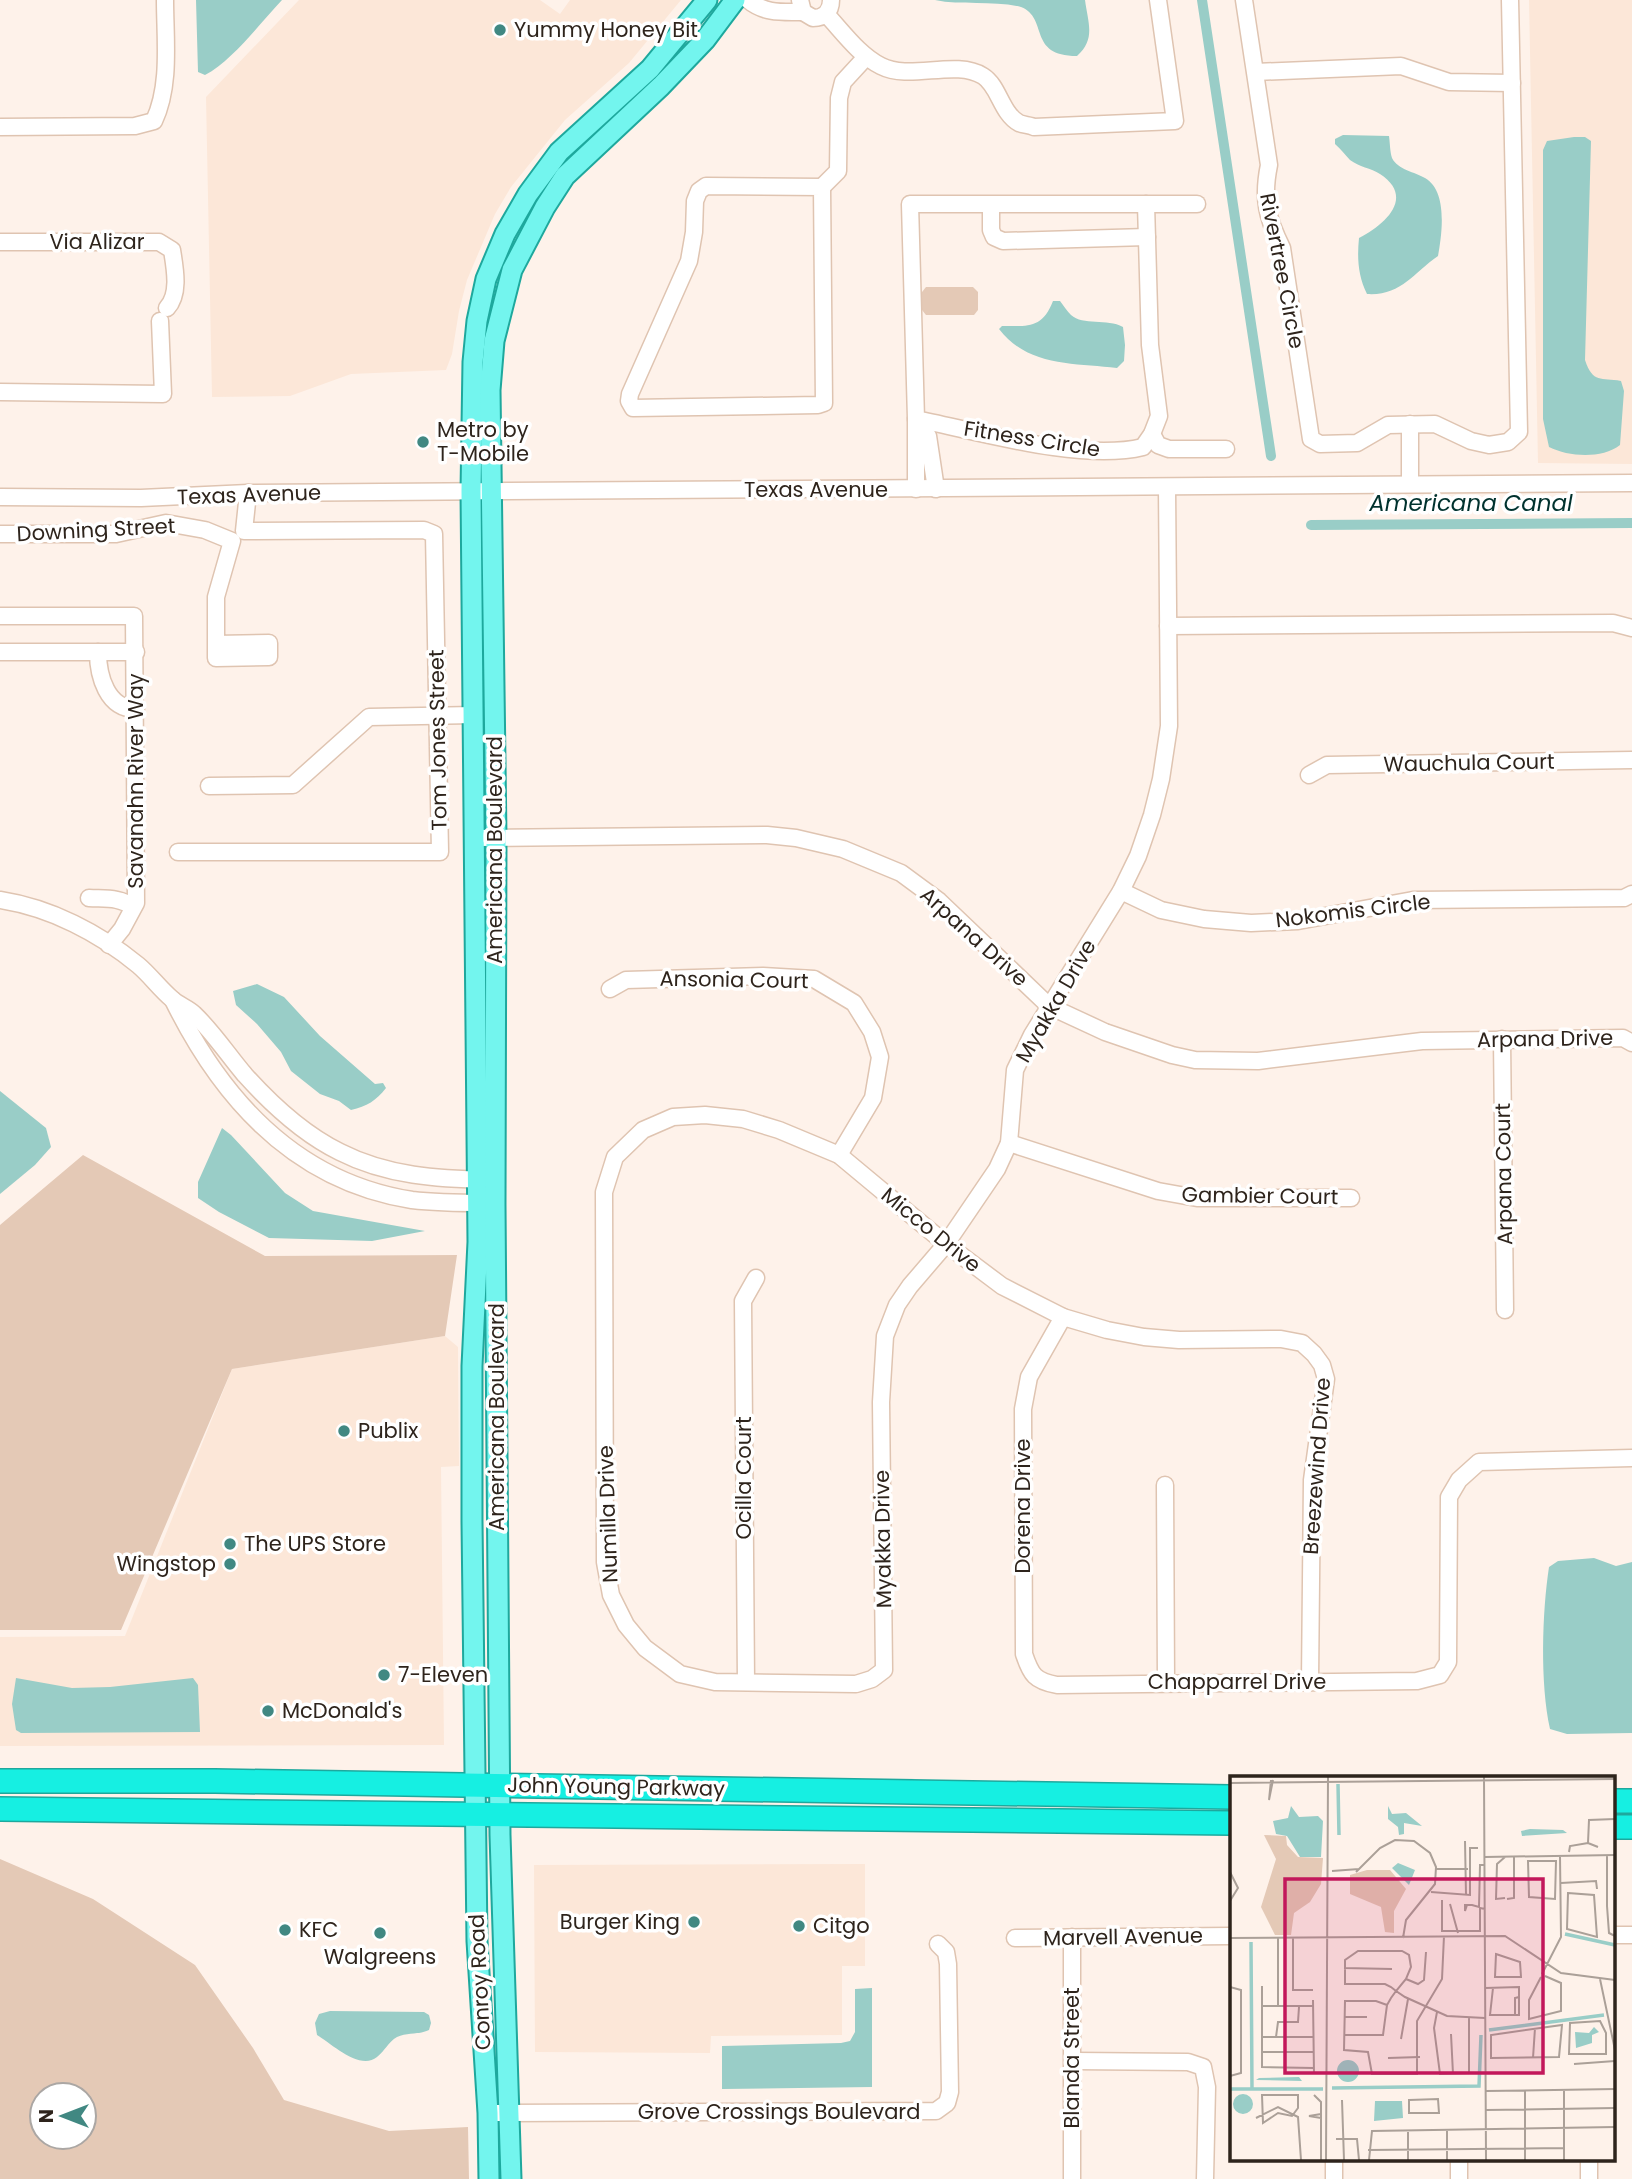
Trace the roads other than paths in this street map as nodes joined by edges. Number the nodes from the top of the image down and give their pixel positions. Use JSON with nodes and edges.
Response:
{"nodes":[{"id":1,"x":165,"y":0,"type":"edge"},
{"id":2,"x":707,"y":0,"type":"edge"},
{"id":3,"x":735,"y":0,"type":"edge"},
{"id":4,"x":748,"y":0,"type":"edge"},
{"id":5,"x":1158,"y":0,"type":"edge"},
{"id":6,"x":1244,"y":0,"type":"edge"},
{"id":7,"x":1510,"y":0,"type":"edge"},
{"id":8,"x":801,"y":6,"type":"edge"},
{"id":9,"x":829,"y":7,"type":"edge"},
{"id":10,"x":866,"y":57,"type":"junction"},
{"id":11,"x":1256,"y":72,"type":"junction"},
{"id":12,"x":1512,"y":83,"type":"junction"},
{"id":13,"x":0,"y":127,"type":"edge"},
{"id":14,"x":822,"y":187,"type":"junction"},
{"id":15,"x":528,"y":194,"type":"junction"},
{"id":16,"x":1146,"y":204,"type":"junction"},
{"id":17,"x":991,"y":205,"type":"junction"},
{"id":18,"x":1197,"y":205,"type":"dead end"},
{"id":19,"x":545,"y":207,"type":"junction"},
{"id":20,"x":1147,"y":237,"type":"junction"},
{"id":21,"x":0,"y":242,"type":"edge"},
{"id":22,"x":0,"y":392,"type":"edge"},
{"id":23,"x":916,"y":419,"type":"junction"},
{"id":24,"x":1410,"y":424,"type":"junction"},
{"id":25,"x":1152,"y":434,"type":"junction"},
{"id":26,"x":1226,"y":449,"type":"dead end"},
{"id":27,"x":1632,"y":483,"type":"edge"},
{"id":28,"x":1410,"y":484,"type":"junction"},
{"id":29,"x":1167,"y":487,"type":"junction"},
{"id":30,"x":916,"y":489,"type":"junction"},
{"id":31,"x":936,"y":489,"type":"junction"},
{"id":32,"x":471,"y":491,"type":"junction"},
{"id":33,"x":492,"y":491,"type":"junction"},
{"id":34,"x":248,"y":493,"type":"junction"},
{"id":35,"x":0,"y":497,"type":"edge"},
{"id":36,"x":0,"y":534,"type":"edge"},
{"id":37,"x":435,"y":534,"type":"joint"},
{"id":38,"x":238,"y":536,"type":"junction"},
{"id":39,"x":0,"y":616,"type":"edge"},
{"id":40,"x":1168,"y":626,"type":"junction"},
{"id":41,"x":1632,"y":628,"type":"edge"},
{"id":42,"x":216,"y":644,"type":"dead end"},
{"id":43,"x":0,"y":652,"type":"edge"},
{"id":44,"x":98,"y":652,"type":"junction"},
{"id":45,"x":136,"y":652,"type":"junction"},
{"id":46,"x":136,"y":709,"type":"junction"},
{"id":47,"x":437,"y":715,"type":"junction"},
{"id":48,"x":474,"y":715,"type":"junction"},
{"id":49,"x":1632,"y":761,"type":"edge"},
{"id":50,"x":1309,"y":775,"type":"dead end"},
{"id":51,"x":209,"y":786,"type":"dead end"},
{"id":52,"x":496,"y":837,"type":"junction"},
{"id":53,"x":475,"y":838,"type":"junction"},
{"id":54,"x":178,"y":852,"type":"dead end"},
{"id":55,"x":1121,"y":891,"type":"junction"},
{"id":56,"x":1632,"y":894,"type":"edge"},
{"id":57,"x":89,"y":898,"type":"dead end"},
{"id":58,"x":0,"y":900,"type":"edge"},
{"id":59,"x":133,"y":907,"type":"junction"},
{"id":60,"x":109,"y":945,"type":"junction"},
{"id":61,"x":610,"y":989,"type":"dead end"},
{"id":62,"x":173,"y":1000,"type":"junction"},
{"id":63,"x":1049,"y":1006,"type":"junction"},
{"id":64,"x":1502,"y":1039,"type":"junction"},
{"id":65,"x":1632,"y":1043,"type":"edge"},
{"id":66,"x":1009,"y":1143,"type":"junction"},
{"id":67,"x":839,"y":1155,"type":"junction"},
{"id":68,"x":486,"y":1180,"type":"junction"},
{"id":69,"x":604,"y":1192,"type":"joint"},
{"id":70,"x":1351,"y":1198,"type":"dead end"},
{"id":71,"x":486,"y":1203,"type":"junction"},
{"id":72,"x":946,"y":1244,"type":"junction"},
{"id":73,"x":756,"y":1278,"type":"dead end"},
{"id":74,"x":1506,"y":1310,"type":"dead end"},
{"id":75,"x":1063,"y":1317,"type":"junction"},
{"id":76,"x":1302,"y":1343,"type":"joint"},
{"id":77,"x":472,"y":1366,"type":"junction"},
{"id":78,"x":496,"y":1366,"type":"junction"},
{"id":79,"x":1632,"y":1458,"type":"edge"},
{"id":80,"x":1165,"y":1485,"type":"dead end"},
{"id":81,"x":472,"y":1490,"type":"junction"},
{"id":82,"x":498,"y":1527,"type":"junction"},
{"id":83,"x":746,"y":1682,"type":"junction"},
{"id":84,"x":1166,"y":1682,"type":"junction"},
{"id":85,"x":1310,"y":1682,"type":"junction"},
{"id":86,"x":856,"y":1684,"type":"joint"},
{"id":87,"x":1057,"y":1685,"type":"joint"},
{"id":88,"x":0,"y":1781,"type":"edge"},
{"id":89,"x":29,"y":1781,"type":"junction"},
{"id":90,"x":475,"y":1785,"type":"junction"},
{"id":91,"x":499,"y":1785,"type":"junction"},
{"id":92,"x":0,"y":1787,"type":"edge"},
{"id":93,"x":1230,"y":1797,"type":"edge"},
{"id":94,"x":1614,"y":1801,"type":"edge"},
{"id":95,"x":1632,"y":1801,"type":"edge"},
{"id":96,"x":0,"y":1809,"type":"edge"},
{"id":97,"x":476,"y":1814,"type":"junction"},
{"id":98,"x":500,"y":1815,"type":"junction"},
{"id":99,"x":1230,"y":1823,"type":"edge"},
{"id":100,"x":1614,"y":1827,"type":"edge"},
{"id":101,"x":1632,"y":1827,"type":"edge"},
{"id":102,"x":1614,"y":1935,"type":"edge"},
{"id":103,"x":1632,"y":1935,"type":"edge"},
{"id":104,"x":1230,"y":1936,"type":"edge"},
{"id":105,"x":1072,"y":1937,"type":"junction"},
{"id":106,"x":1015,"y":1938,"type":"dead end"},
{"id":107,"x":938,"y":1944,"type":"dead end"},
{"id":108,"x":1074,"y":2061,"type":"junction"},
{"id":109,"x":488,"y":2113,"type":"junction"},
{"id":110,"x":510,"y":2113,"type":"junction"},
{"id":111,"x":489,"y":2179,"type":"edge"},
{"id":112,"x":511,"y":2179,"type":"edge"},
{"id":113,"x":1072,"y":2179,"type":"edge"},
{"id":114,"x":1205,"y":2179,"type":"edge"}],
"edges":[{"from":1,"to":13,"type":"street"},
{"from":2,"to":15,"type":"main road","name":"Americana Boulevard"},
{"from":3,"to":19,"type":"main road","name":"Americana Boulevard"},
{"from":4,"to":8,"type":"street"},
{"from":5,"to":10,"type":"street"},
{"from":6,"to":11,"type":"street","name":"Rivertree Circle"},
{"from":7,"to":12,"type":"street","name":"Rivertree Circle"},
{"from":8,"to":9,"type":"street"},
{"from":9,"to":10,"type":"street"},
{"from":10,"to":14,"type":"street"},
{"from":11,"to":12,"type":"street"},
{"from":11,"to":24,"type":"street","name":"Rivertree Circle"},
{"from":12,"to":24,"type":"street","name":"Rivertree Circle"},
{"from":14,"to":14,"type":"street"},
{"from":15,"to":19,"type":"main road"},
{"from":15,"to":32,"type":"main road","name":"Americana Boulevard"},
{"from":16,"to":17,"type":"street"},
{"from":16,"to":18,"type":"street"},
{"from":16,"to":20,"type":"street"},
{"from":17,"to":20,"type":"street"},
{"from":17,"to":23,"type":"street"},
{"from":19,"to":33,"type":"main road","name":"Americana Boulevard"},
{"from":20,"to":25,"type":"street"},
{"from":21,"to":22,"type":"street","name":"Via Alizar"},
{"from":23,"to":25,"type":"street","name":"Fitness Circle"},
{"from":23,"to":30,"type":"street"},
{"from":23,"to":31,"type":"street"},
{"from":24,"to":28,"type":"street"},
{"from":25,"to":26,"type":"street"},
{"from":27,"to":28,"type":"street","name":"Texas Avenue"},
{"from":28,"to":29,"type":"street","name":"Texas Avenue"},
{"from":29,"to":31,"type":"street","name":"Texas Avenue"},
{"from":29,"to":40,"type":"street","name":"Myakka Drive"},
{"from":30,"to":31,"type":"street","name":"Texas Avenue"},
{"from":30,"to":33,"type":"street","name":"Texas Avenue"},
{"from":32,"to":33,"type":"street","name":"Texas Avenue"},
{"from":32,"to":34,"type":"street","name":"Texas Avenue"},
{"from":32,"to":48,"type":"main road","name":"Americana Boulevard"},
{"from":33,"to":52,"type":"main road","name":"Americana Boulevard"},
{"from":34,"to":35,"type":"street","name":"Texas Avenue"},
{"from":34,"to":38,"type":"street"},
{"from":36,"to":38,"type":"street","name":"Downing Street"},
{"from":37,"to":38,"type":"street","name":"Downing Street"},
{"from":37,"to":47,"type":"street","name":"Tom Jones Street"},
{"from":38,"to":42,"type":"street"},
{"from":39,"to":45,"type":"street","name":"Savanahn River Way"},
{"from":40,"to":41,"type":"street"},
{"from":40,"to":55,"type":"street","name":"Myakka Drive"},
{"from":43,"to":44,"type":"street","name":"Savanahn River Way"},
{"from":44,"to":45,"type":"street","name":"Savanahn River Way"},
{"from":44,"to":46,"type":"street"},
{"from":45,"to":46,"type":"street","name":"Savanahn River Way"},
{"from":46,"to":59,"type":"street","name":"Savanahn River Way"},
{"from":47,"to":48,"type":"street"},
{"from":47,"to":51,"type":"street"},
{"from":47,"to":54,"type":"street","name":"Tom Jones Street"},
{"from":48,"to":53,"type":"main road","name":"Americana Boulevard"},
{"from":49,"to":50,"type":"street","name":"Wauchula Court"},
{"from":52,"to":53,"type":"street","name":"Arpana Drive"},
{"from":52,"to":63,"type":"street","name":"Arpana Drive"},
{"from":52,"to":68,"type":"main road","name":"Americana Boulevard"},
{"from":53,"to":68,"type":"main road","name":"Americana Boulevard"},
{"from":55,"to":56,"type":"street","name":"Nokomis Circle"},
{"from":55,"to":63,"type":"street","name":"Myakka Drive"},
{"from":57,"to":59,"type":"street"},
{"from":58,"to":60,"type":"street"},
{"from":59,"to":60,"type":"street","name":"Savanahn River Way"},
{"from":60,"to":62,"type":"street"},
{"from":61,"to":67,"type":"street","name":"Ansonia Court"},
{"from":62,"to":68,"type":"street"},
{"from":62,"to":71,"type":"street"},
{"from":63,"to":64,"type":"street","name":"Arpana Drive"},
{"from":63,"to":66,"type":"street","name":"Myakka Drive"},
{"from":64,"to":65,"type":"street","name":"Arpana Drive"},
{"from":64,"to":74,"type":"street","name":"Arpana Court"},
{"from":66,"to":70,"type":"street","name":"Gambier Court"},
{"from":66,"to":72,"type":"street","name":"Myakka Drive"},
{"from":67,"to":69,"type":"street","name":"Micco Drive"},
{"from":67,"to":72,"type":"street","name":"Micco Drive"},
{"from":68,"to":71,"type":"main road","name":"Americana Boulevard"},
{"from":69,"to":83,"type":"street","name":"Numilla Drive"},
{"from":71,"to":77,"type":"main road","name":"Americana Boulevard"},
{"from":71,"to":78,"type":"main road","name":"Americana Boulevard"},
{"from":72,"to":75,"type":"street","name":"Micco Drive"},
{"from":72,"to":86,"type":"street","name":"Myakka Drive"},
{"from":73,"to":83,"type":"street","name":"Ocilla Court"},
{"from":75,"to":76,"type":"street","name":"Micco Drive"},
{"from":75,"to":87,"type":"street","name":"Dorena Drive"},
{"from":76,"to":85,"type":"street","name":"Breezewind Drive"},
{"from":77,"to":78,"type":"main road"},
{"from":77,"to":81,"type":"main road","name":"Americana Boulevard"},
{"from":78,"to":82,"type":"main road","name":"Americana Boulevard"},
{"from":79,"to":85,"type":"street","name":"Chapparrel Drive"},
{"from":80,"to":84,"type":"street"},
{"from":81,"to":82,"type":"main road"},
{"from":81,"to":90,"type":"main road","name":"Americana Boulevard"},
{"from":82,"to":91,"type":"main road","name":"Americana Boulevard"},
{"from":83,"to":86,"type":"street","name":"Numilla Drive"},
{"from":84,"to":85,"type":"street","name":"Chapparrel Drive"},
{"from":84,"to":87,"type":"street","name":"Chapparrel Drive"},
{"from":88,"to":89,"type":"highway","name":"John Young Parkway"},
{"from":89,"to":90,"type":"highway","name":"John Young Parkway"},
{"from":89,"to":92,"type":"highway"},
{"from":90,"to":91,"type":"highway","name":"John Young Parkway"},
{"from":90,"to":97,"type":"main road","name":"Conroy Road"},
{"from":91,"to":93,"type":"highway","name":"John Young Parkway"},
{"from":91,"to":98,"type":"main road","name":"Conroy Road"},
{"from":94,"to":95,"type":"highway"},
{"from":96,"to":97,"type":"highway","name":"John Young Parkway"},
{"from":97,"to":98,"type":"highway","name":"John Young Parkway"},
{"from":97,"to":109,"type":"main road","name":"Conroy Road"},
{"from":98,"to":99,"type":"highway","name":"John Young Parkway"},
{"from":98,"to":110,"type":"main road","name":"Conroy Road"},
{"from":100,"to":101,"type":"highway"},
{"from":102,"to":103,"type":"street"},
{"from":104,"to":105,"type":"street","name":"Marvell Avenue"},
{"from":105,"to":106,"type":"street","name":"Marvell Avenue"},
{"from":105,"to":108,"type":"street","name":"Blanda Street"},
{"from":107,"to":110,"type":"street","name":"Grove Crossings Boulevard"},
{"from":108,"to":113,"type":"street","name":"Blanda Street"},
{"from":108,"to":114,"type":"street"},
{"from":109,"to":110,"type":"street","name":"Grove Crossings Boulevard"},
{"from":109,"to":111,"type":"main road","name":"Conroy Road"},
{"from":110,"to":112,"type":"main road","name":"Conroy Road"}]}
